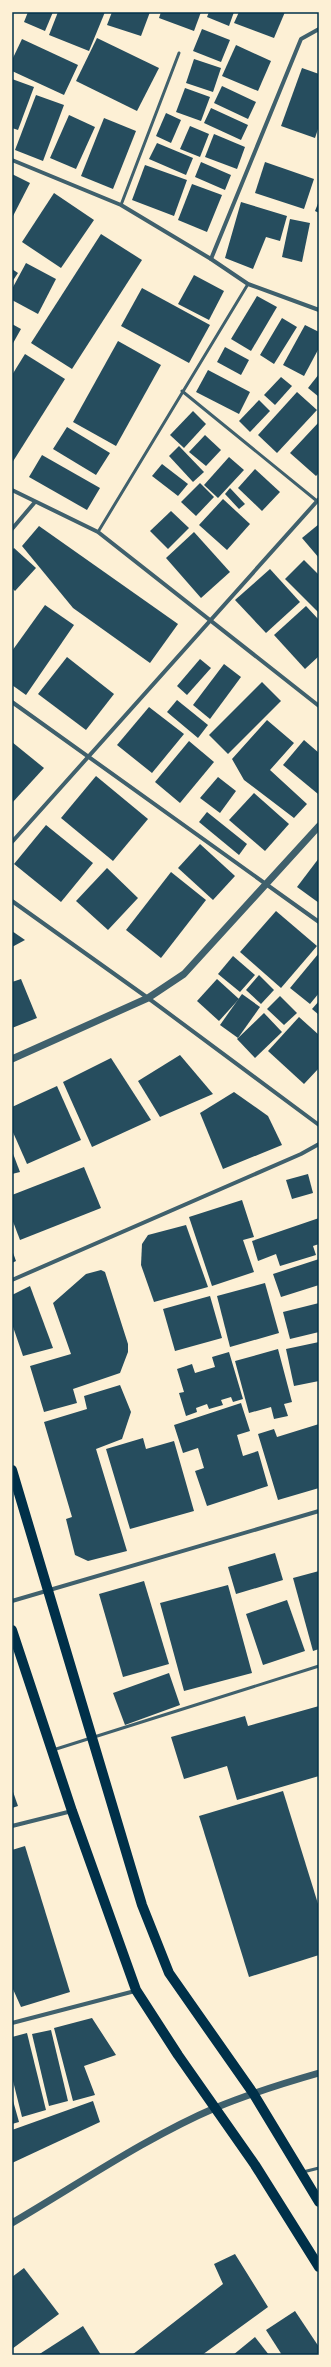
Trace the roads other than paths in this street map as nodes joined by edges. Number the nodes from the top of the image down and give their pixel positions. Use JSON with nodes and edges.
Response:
{"nodes":[{"id":1,"x":319,"y":29,"type":"edge"},
{"id":2,"x":179,"y":53,"type":"dead end"},
{"id":3,"x":12,"y":160,"type":"edge"},
{"id":4,"x":120,"y":205,"type":"junction"},
{"id":5,"x":211,"y":259,"type":"junction"},
{"id":6,"x":248,"y":284,"type":"junction"},
{"id":7,"x":319,"y":310,"type":"edge"},
{"id":8,"x":182,"y":391,"type":"junction"},
{"id":9,"x":12,"y":490,"type":"edge"},
{"id":10,"x":318,"y":500,"type":"edge"},
{"id":11,"x":35,"y":502,"type":"junction"},
{"id":12,"x":12,"y":529,"type":"edge"},
{"id":13,"x":98,"y":532,"type":"junction"},
{"id":14,"x":209,"y":622,"type":"junction"},
{"id":15,"x":12,"y":702,"type":"edge"},
{"id":16,"x":319,"y":706,"type":"edge"},
{"id":17,"x":88,"y":757,"type":"junction"},
{"id":18,"x":319,"y":826,"type":"edge"},
{"id":19,"x":12,"y":842,"type":"edge"},
{"id":20,"x":266,"y":883,"type":"junction"},
{"id":21,"x":12,"y":901,"type":"edge"},
{"id":22,"x":319,"y":922,"type":"edge"},
{"id":23,"x":148,"y":998,"type":"junction"},
{"id":24,"x":12,"y":1059,"type":"edge"},
{"id":25,"x":319,"y":1124,"type":"edge"},
{"id":26,"x":319,"y":1144,"type":"edge"},
{"id":27,"x":12,"y":1280,"type":"edge"},
{"id":28,"x":12,"y":1470,"type":"edge"},
{"id":29,"x":319,"y":1511,"type":"edge"},
{"id":30,"x":48,"y":1591,"type":"junction"},
{"id":31,"x":12,"y":1601,"type":"edge"},
{"id":32,"x":12,"y":1630,"type":"edge"},
{"id":33,"x":319,"y":1666,"type":"edge"},
{"id":34,"x":92,"y":1738,"type":"junction"},
{"id":35,"x":53,"y":1750,"type":"junction"},
{"id":36,"x":72,"y":1811,"type":"junction"},
{"id":37,"x":12,"y":1826,"type":"edge"},
{"id":38,"x":136,"y":1990,"type":"junction"},
{"id":39,"x":12,"y":2023,"type":"edge"},
{"id":40,"x":319,"y":2073,"type":"edge"},
{"id":41,"x":253,"y":2093,"type":"junction"},
{"id":42,"x":214,"y":2108,"type":"junction"},
{"id":43,"x":319,"y":2168,"type":"edge"},
{"id":44,"x":302,"y":2173,"type":"junction"},
{"id":45,"x":319,"y":2202,"type":"edge"},
{"id":46,"x":12,"y":2223,"type":"edge"},
{"id":47,"x":319,"y":2267,"type":"edge"}],
"edges":[{"from":1,"to":5,"type":"street"},
{"from":2,"to":4,"type":"lane"},
{"from":3,"to":4,"type":"street"},
{"from":4,"to":5,"type":"street"},
{"from":5,"to":6,"type":"street"},
{"from":6,"to":7,"type":"street"},
{"from":6,"to":8,"type":"lane"},
{"from":8,"to":10,"type":"lane"},
{"from":8,"to":13,"type":"lane"},
{"from":9,"to":11,"type":"street"},
{"from":10,"to":14,"type":"street"},
{"from":11,"to":12,"type":"street"},
{"from":11,"to":13,"type":"street"},
{"from":13,"to":14,"type":"street"},
{"from":14,"to":16,"type":"street"},
{"from":14,"to":17,"type":"street"},
{"from":15,"to":17,"type":"street"},
{"from":17,"to":19,"type":"street"},
{"from":17,"to":20,"type":"street"},
{"from":18,"to":20,"type":"street"},
{"from":20,"to":22,"type":"street"},
{"from":20,"to":23,"type":"street"},
{"from":21,"to":23,"type":"street"},
{"from":23,"to":24,"type":"street"},
{"from":23,"to":25,"type":"street"},
{"from":26,"to":27,"type":"street"},
{"from":28,"to":30,"type":"main road"},
{"from":29,"to":30,"type":"street"},
{"from":30,"to":31,"type":"street"},
{"from":30,"to":34,"type":"main road"},
{"from":32,"to":35,"type":"main road"},
{"from":33,"to":34,"type":"lane"},
{"from":34,"to":35,"type":"lane"},
{"from":34,"to":41,"type":"main road"},
{"from":35,"to":36,"type":"main road"},
{"from":36,"to":37,"type":"street"},
{"from":36,"to":38,"type":"main road"},
{"from":38,"to":39,"type":"street"},
{"from":38,"to":42,"type":"main road"},
{"from":40,"to":41,"type":"street"},
{"from":41,"to":42,"type":"street"},
{"from":41,"to":44,"type":"main road"},
{"from":42,"to":46,"type":"street"},
{"from":42,"to":47,"type":"main road"},
{"from":43,"to":44,"type":"lane"},
{"from":44,"to":45,"type":"main road"}]}
